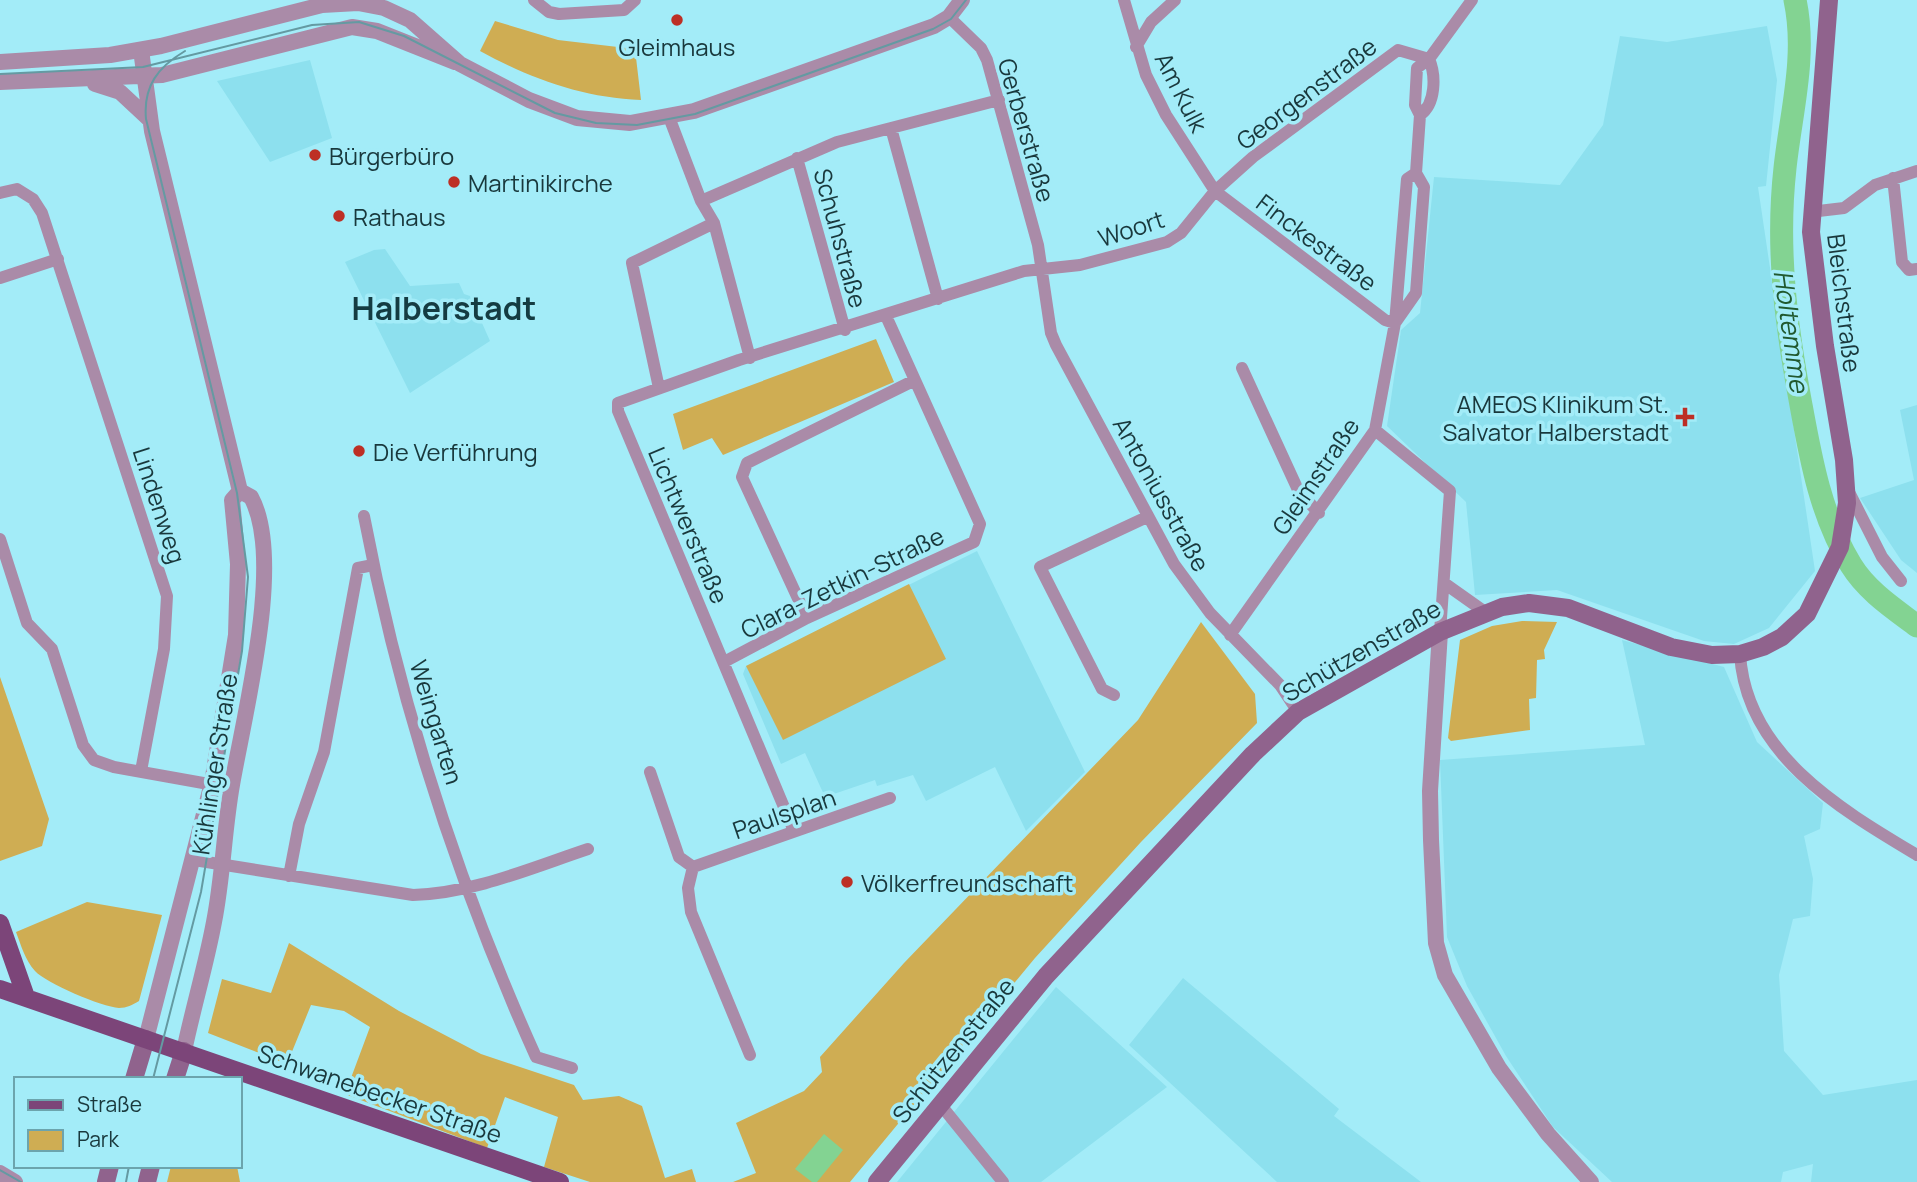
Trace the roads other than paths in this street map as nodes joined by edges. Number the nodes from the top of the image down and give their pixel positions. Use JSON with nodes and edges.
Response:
{"nodes":[{"id":1,"x":534,"y":0,"type":"edge"},
{"id":2,"x":635,"y":0,"type":"edge"},
{"id":3,"x":962,"y":0,"type":"edge"},
{"id":4,"x":1124,"y":0,"type":"edge"},
{"id":5,"x":1175,"y":0,"type":"edge"},
{"id":6,"x":1472,"y":0,"type":"edge"},
{"id":7,"x":1829,"y":0,"type":"edge"},
{"id":8,"x":331,"y":2,"type":"edge"},
{"id":9,"x":949,"y":17,"type":"junction"},
{"id":10,"x":335,"y":30,"type":"junction"},
{"id":11,"x":1136,"y":47,"type":"junction"},
{"id":12,"x":141,"y":50,"type":"junction"},
{"id":13,"x":1429,"y":59,"type":"junction"},
{"id":14,"x":0,"y":62,"type":"edge"},
{"id":15,"x":460,"y":64,"type":"junction"},
{"id":16,"x":144,"y":77,"type":"junction"},
{"id":17,"x":79,"y":80,"type":"junction"},
{"id":18,"x":0,"y":82,"type":"edge"},
{"id":19,"x":999,"y":100,"type":"junction"},
{"id":20,"x":669,"y":117,"type":"junction"},
{"id":21,"x":149,"y":119,"type":"junction"},
{"id":22,"x":891,"y":128,"type":"junction"},
{"id":23,"x":797,"y":158,"type":"junction"},
{"id":24,"x":1917,"y":171,"type":"edge"},
{"id":25,"x":1416,"y":173,"type":"junction"},
{"id":26,"x":1893,"y":178,"type":"junction"},
{"id":27,"x":1215,"y":191,"type":"junction"},
{"id":28,"x":0,"y":193,"type":"edge"},
{"id":29,"x":701,"y":201,"type":"junction"},
{"id":30,"x":1810,"y":212,"type":"junction"},
{"id":31,"x":713,"y":223,"type":"junction"},
{"id":32,"x":58,"y":259,"type":"junction"},
{"id":33,"x":1040,"y":268,"type":"junction"},
{"id":34,"x":1917,"y":269,"type":"edge"},
{"id":35,"x":0,"y":278,"type":"edge"},
{"id":36,"x":938,"y":299,"type":"junction"},
{"id":37,"x":886,"y":316,"type":"junction"},
{"id":38,"x":1395,"y":323,"type":"junction"},
{"id":39,"x":845,"y":330,"type":"junction"},
{"id":40,"x":750,"y":358,"type":"junction"},
{"id":41,"x":1242,"y":368,"type":"dead end"},
{"id":42,"x":913,"y":381,"type":"junction"},
{"id":43,"x":659,"y":388,"type":"junction"},
{"id":44,"x":618,"y":403,"type":"joint"},
{"id":45,"x":1375,"y":430,"type":"junction"},
{"id":46,"x":240,"y":491,"type":"junction"},
{"id":47,"x":1847,"y":494,"type":"junction"},
{"id":48,"x":1319,"y":513,"type":"junction"},
{"id":49,"x":364,"y":516,"type":"dead end"},
{"id":50,"x":1147,"y":517,"type":"junction"},
{"id":51,"x":0,"y":539,"type":"edge"},
{"id":52,"x":373,"y":565,"type":"junction"},
{"id":53,"x":1901,"y":581,"type":"dead end"},
{"id":54,"x":1444,"y":583,"type":"junction"},
{"id":55,"x":1485,"y":612,"type":"junction"},
{"id":56,"x":807,"y":618,"type":"junction"},
{"id":57,"x":1440,"y":632,"type":"junction"},
{"id":58,"x":1230,"y":635,"type":"junction"},
{"id":59,"x":1740,"y":654,"type":"junction"},
{"id":60,"x":724,"y":662,"type":"junction"},
{"id":61,"x":1114,"y":695,"type":"dead end"},
{"id":62,"x":1298,"y":712,"type":"junction"},
{"id":63,"x":141,"y":771,"type":"junction"},
{"id":64,"x":650,"y":772,"type":"dead end"},
{"id":65,"x":212,"y":783,"type":"junction"},
{"id":66,"x":231,"y":788,"type":"junction"},
{"id":67,"x":890,"y":798,"type":"dead end"},
{"id":68,"x":794,"y":831,"type":"junction"},
{"id":69,"x":589,"y":849,"type":"dead end"},
{"id":70,"x":1917,"y":855,"type":"edge"},
{"id":71,"x":194,"y":860,"type":"junction"},
{"id":72,"x":222,"y":867,"type":"junction"},
{"id":73,"x":692,"y":867,"type":"junction"},
{"id":74,"x":289,"y":876,"type":"junction"},
{"id":75,"x":469,"y":888,"type":"junction"},
{"id":76,"x":1,"y":929,"type":"edge"},
{"id":77,"x":0,"y":989,"type":"edge"},
{"id":78,"x":26,"y":997,"type":"junction"},
{"id":79,"x":146,"y":1039,"type":"junction"},
{"id":80,"x":184,"y":1051,"type":"junction"},
{"id":81,"x":750,"y":1055,"type":"dead end"},
{"id":82,"x":572,"y":1068,"type":"dead end"},
{"id":83,"x":135,"y":1077,"type":"edge"},
{"id":84,"x":177,"y":1077,"type":"edge"},
{"id":85,"x":940,"y":1104,"type":"junction"},
{"id":86,"x":0,"y":1173,"type":"edge"},
{"id":87,"x":15,"y":1182,"type":"edge"},
{"id":88,"x":560,"y":1182,"type":"edge"},
{"id":89,"x":877,"y":1182,"type":"edge"},
{"id":90,"x":1003,"y":1182,"type":"edge"},
{"id":91,"x":1591,"y":1182,"type":"edge"}],
"edges":[{"from":1,"to":2,"type":"street"},
{"from":3,"to":9,"type":"street"},
{"from":4,"to":11,"type":"street","name":"Am Kulk"},
{"from":5,"to":11,"type":"street"},
{"from":6,"to":13,"type":"street"},
{"from":7,"to":30,"type":"main road","name":"Bleichstraße"},
{"from":8,"to":10,"type":"street"},
{"from":8,"to":12,"type":"street"},
{"from":8,"to":15,"type":"street"},
{"from":9,"to":19,"type":"street","name":"Gerberstraße"},
{"from":9,"to":20,"type":"street"},
{"from":10,"to":15,"type":"street"},
{"from":10,"to":16,"type":"street"},
{"from":11,"to":27,"type":"street","name":"Am Kulk"},
{"from":12,"to":14,"type":"street"},
{"from":12,"to":16,"type":"street","name":"Kühlinger Straße"},
{"from":13,"to":25,"type":"street","name":"Gleimstraße"},
{"from":13,"to":27,"type":"street","name":"Georgenstraße"},
{"from":15,"to":20,"type":"street"},
{"from":16,"to":17,"type":"street"},
{"from":16,"to":21,"type":"street","name":"Kühlinger Straße"},
{"from":17,"to":18,"type":"street"},
{"from":17,"to":21,"type":"street"},
{"from":19,"to":22,"type":"street","name":"Schuhstraße"},
{"from":19,"to":33,"type":"street","name":"Gerberstraße"},
{"from":20,"to":29,"type":"street"},
{"from":21,"to":46,"type":"street","name":"Kühlinger Straße"},
{"from":22,"to":23,"type":"street","name":"Schuhstraße"},
{"from":22,"to":36,"type":"street"},
{"from":23,"to":29,"type":"street","name":"Schuhstraße"},
{"from":23,"to":39,"type":"street","name":"Schuhstraße"},
{"from":24,"to":26,"type":"street"},
{"from":25,"to":38,"type":"street","name":"Gleimstraße"},
{"from":25,"to":38,"type":"street","name":"Gleimstraße"},
{"from":26,"to":30,"type":"street"},
{"from":26,"to":34,"type":"street"},
{"from":27,"to":33,"type":"street","name":"Woort"},
{"from":27,"to":38,"type":"street","name":"Finckestraße"},
{"from":28,"to":32,"type":"street","name":"Lindenweg"},
{"from":29,"to":31,"type":"street"},
{"from":30,"to":47,"type":"main road","name":"Bleichstraße"},
{"from":31,"to":40,"type":"street"},
{"from":31,"to":43,"type":"street"},
{"from":32,"to":35,"type":"street"},
{"from":32,"to":63,"type":"street","name":"Lindenweg"},
{"from":33,"to":36,"type":"street","name":"Schuhstraße"},
{"from":33,"to":50,"type":"street","name":"Antoniusstraße"},
{"from":36,"to":37,"type":"street","name":"Schuhstraße"},
{"from":37,"to":39,"type":"street","name":"Schuhstraße"},
{"from":37,"to":42,"type":"street"},
{"from":38,"to":45,"type":"street","name":"Gleimstraße"},
{"from":39,"to":40,"type":"street","name":"Schuhstraße"},
{"from":40,"to":43,"type":"street","name":"Schuhstraße"},
{"from":41,"to":48,"type":"street"},
{"from":42,"to":56,"type":"street"},
{"from":42,"to":56,"type":"street","name":"Clara-Zetkin-Straße"},
{"from":43,"to":44,"type":"street","name":"Schuhstraße"},
{"from":44,"to":60,"type":"street","name":"Lichtwerstraße"},
{"from":45,"to":48,"type":"street","name":"Gleimstraße"},
{"from":45,"to":54,"type":"street"},
{"from":46,"to":65,"type":"street","name":"Kühlinger Straße"},
{"from":46,"to":66,"type":"street","name":"Kühlinger Straße"},
{"from":47,"to":53,"type":"street","name":"Bleichstraße"},
{"from":47,"to":59,"type":"main road","name":"Schützenstraße"},
{"from":48,"to":58,"type":"street","name":"Gleimstraße"},
{"from":49,"to":52,"type":"street","name":"Weingarten"},
{"from":50,"to":58,"type":"street","name":"Antoniusstraße"},
{"from":50,"to":61,"type":"street"},
{"from":51,"to":63,"type":"street"},
{"from":52,"to":74,"type":"street"},
{"from":52,"to":75,"type":"street","name":"Weingarten"},
{"from":54,"to":55,"type":"street"},
{"from":54,"to":57,"type":"street"},
{"from":55,"to":57,"type":"main road","name":"Schützenstraße"},
{"from":55,"to":59,"type":"main road","name":"Schützenstraße"},
{"from":56,"to":60,"type":"street","name":"Clara-Zetkin-Straße"},
{"from":57,"to":62,"type":"main road","name":"Schützenstraße"},
{"from":57,"to":91,"type":"street"},
{"from":58,"to":62,"type":"street","name":"Antoniusstraße"},
{"from":59,"to":70,"type":"street"},
{"from":60,"to":68,"type":"street","name":"Clara-Zetkin-Straße"},
{"from":62,"to":85,"type":"main road","name":"Schützenstraße"},
{"from":63,"to":65,"type":"street"},
{"from":64,"to":73,"type":"street"},
{"from":65,"to":66,"type":"street"},
{"from":65,"to":71,"type":"street","name":"Kühlinger Straße"},
{"from":66,"to":72,"type":"street","name":"Kühlinger Straße"},
{"from":67,"to":68,"type":"street","name":"Paulsplan"},
{"from":68,"to":73,"type":"street","name":"Paulsplan"},
{"from":69,"to":75,"type":"street"},
{"from":71,"to":72,"type":"street"},
{"from":71,"to":79,"type":"street","name":"Kühlinger Straße"},
{"from":72,"to":74,"type":"street"},
{"from":72,"to":80,"type":"street","name":"Kühlinger Straße"},
{"from":73,"to":81,"type":"street"},
{"from":74,"to":75,"type":"street"},
{"from":75,"to":82,"type":"street","name":"Weingarten"},
{"from":76,"to":78,"type":"main road"},
{"from":77,"to":78,"type":"main road","name":"Schwanebecker Straße"},
{"from":78,"to":79,"type":"main road","name":"Schwanebecker Straße"},
{"from":79,"to":80,"type":"main road","name":"Schwanebecker Straße"},
{"from":79,"to":83,"type":"main road"},
{"from":80,"to":84,"type":"main road"},
{"from":80,"to":88,"type":"main road","name":"Schwanebecker Straße"},
{"from":85,"to":89,"type":"main road","name":"Schützenstraße"},
{"from":85,"to":90,"type":"street"},
{"from":86,"to":87,"type":"street"}]}
